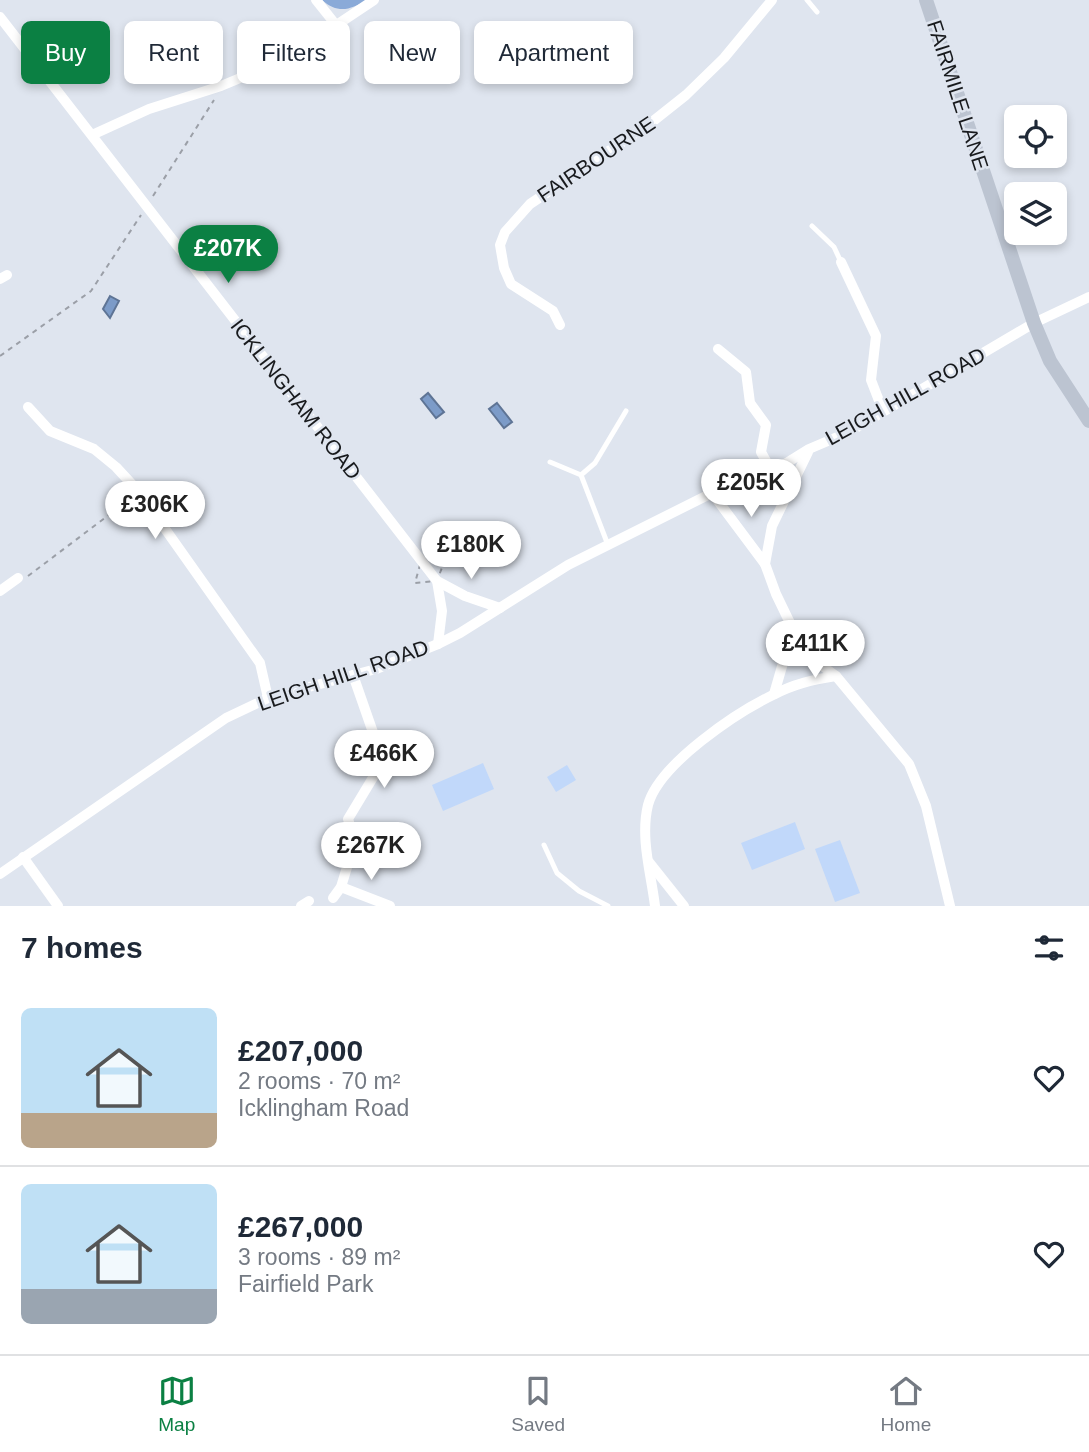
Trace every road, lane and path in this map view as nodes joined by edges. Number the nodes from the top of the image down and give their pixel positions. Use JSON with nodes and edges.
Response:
{"nodes":[{"id":1,"x":316,"y":0,"type":"edge"},
{"id":2,"x":374,"y":0,"type":"edge"},
{"id":3,"x":772,"y":0,"type":"edge"},
{"id":4,"x":807,"y":0,"type":"edge"},
{"id":5,"x":926,"y":0,"type":"edge"},
{"id":6,"x":817,"y":12,"type":"dead end"},
{"id":7,"x":0,"y":17,"type":"edge"},
{"id":8,"x":333,"y":21,"type":"edge"},
{"id":9,"x":342,"y":21,"type":"edge"},
{"id":10,"x":237,"y":79,"type":"edge"},
{"id":11,"x":221,"y":86,"type":"junction"},
{"id":12,"x":92,"y":135,"type":"junction"},
{"id":13,"x":146,"y":206,"type":"junction"},
{"id":14,"x":812,"y":226,"type":"dead end"},
{"id":15,"x":841,"y":262,"type":"joint"},
{"id":16,"x":1089,"y":297,"type":"edge"},
{"id":17,"x":1034,"y":323,"type":"junction"},
{"id":18,"x":560,"y":326,"type":"dead end"},
{"id":19,"x":718,"y":349,"type":"dead end"},
{"id":20,"x":0,"y":356,"type":"edge"},
{"id":21,"x":28,"y":407,"type":"dead end"},
{"id":22,"x":626,"y":411,"type":"dead end"},
{"id":23,"x":883,"y":411,"type":"junction"},
{"id":24,"x":1089,"y":421,"type":"edge"},
{"id":25,"x":809,"y":449,"type":"junction"},
{"id":26,"x":550,"y":462,"type":"dead end"},
{"id":27,"x":772,"y":472,"type":"junction"},
{"id":28,"x":581,"y":475,"type":"junction"},
{"id":29,"x":139,"y":492,"type":"junction"},
{"id":30,"x":712,"y":493,"type":"junction"},
{"id":31,"x":608,"y":546,"type":"junction"},
{"id":32,"x":765,"y":564,"type":"junction"},
{"id":33,"x":18,"y":578,"type":"joint"},
{"id":34,"x":437,"y":581,"type":"junction"},
{"id":35,"x":0,"y":591,"type":"edge"},
{"id":36,"x":500,"y":608,"type":"junction"},
{"id":37,"x":790,"y":624,"type":"junction"},
{"id":38,"x":438,"y":644,"type":"junction"},
{"id":39,"x":353,"y":675,"type":"junction"},
{"id":40,"x":836,"y":676,"type":"junction"},
{"id":41,"x":774,"y":694,"type":"junction"},
{"id":42,"x":268,"y":698,"type":"junction"},
{"id":43,"x":544,"y":845,"type":"dead end"},
{"id":44,"x":23,"y":857,"type":"junction"},
{"id":45,"x":649,"y":862,"type":"junction"},
{"id":46,"x":0,"y":874,"type":"edge"},
{"id":47,"x":341,"y":887,"type":"junction"},
{"id":48,"x":333,"y":898,"type":"dead end"},
{"id":49,"x":58,"y":906,"type":"edge"},
{"id":50,"x":390,"y":906,"type":"edge"},
{"id":51,"x":608,"y":906,"type":"edge"},
{"id":52,"x":654,"y":906,"type":"edge"},
{"id":53,"x":684,"y":906,"type":"edge"},
{"id":54,"x":950,"y":906,"type":"edge"}],
"edges":[{"from":1,"to":8,"type":"street"},
{"from":2,"to":9,"type":"street"},
{"from":3,"to":18,"type":"street","name":"FAIRBOURNE"},
{"from":4,"to":6,"type":"lane"},
{"from":5,"to":17,"type":"street","name":"FAIRMILE LANE"},
{"from":7,"to":12,"type":"street","name":"ICKLINGHAM ROAD"},
{"from":10,"to":11,"type":"street"},
{"from":11,"to":12,"type":"street"},
{"from":11,"to":13,"type":"path"},
{"from":12,"to":13,"type":"street","name":"ICKLINGHAM ROAD"},
{"from":13,"to":20,"type":"path"},
{"from":13,"to":34,"type":"street","name":"ICKLINGHAM ROAD"},
{"from":14,"to":15,"type":"lane"},
{"from":15,"to":23,"type":"street"},
{"from":16,"to":17,"type":"street","name":"LEIGH HILL ROAD"},
{"from":17,"to":23,"type":"street","name":"LEIGH HILL ROAD"},
{"from":17,"to":24,"type":"street","name":"FAIRMILE LANE"},
{"from":19,"to":27,"type":"street"},
{"from":21,"to":29,"type":"street"},
{"from":22,"to":28,"type":"lane"},
{"from":23,"to":25,"type":"street","name":"LEIGH HILL ROAD"},
{"from":25,"to":27,"type":"street","name":"LEIGH HILL ROAD"},
{"from":25,"to":32,"type":"street"},
{"from":26,"to":28,"type":"lane"},
{"from":27,"to":30,"type":"street","name":"LEIGH HILL ROAD"},
{"from":28,"to":31,"type":"lane"},
{"from":29,"to":33,"type":"path"},
{"from":29,"to":42,"type":"street"},
{"from":30,"to":31,"type":"street","name":"LEIGH HILL ROAD"},
{"from":30,"to":32,"type":"street"},
{"from":31,"to":36,"type":"street","name":"LEIGH HILL ROAD"},
{"from":32,"to":37,"type":"street"},
{"from":33,"to":35,"type":"street"},
{"from":34,"to":36,"type":"street","name":"ICKLINGHAM ROAD"},
{"from":34,"to":38,"type":"street"},
{"from":36,"to":38,"type":"street","name":"LEIGH HILL ROAD"},
{"from":37,"to":40,"type":"street"},
{"from":37,"to":41,"type":"street"},
{"from":38,"to":39,"type":"street","name":"LEIGH HILL ROAD"},
{"from":39,"to":42,"type":"street","name":"LEIGH HILL ROAD"},
{"from":39,"to":47,"type":"street"},
{"from":40,"to":41,"type":"street"},
{"from":40,"to":54,"type":"street"},
{"from":41,"to":45,"type":"street"},
{"from":42,"to":44,"type":"street","name":"LEIGH HILL ROAD"},
{"from":43,"to":51,"type":"lane"},
{"from":44,"to":46,"type":"street","name":"LEIGH HILL ROAD"},
{"from":44,"to":49,"type":"street"},
{"from":45,"to":52,"type":"street"},
{"from":45,"to":53,"type":"street"},
{"from":47,"to":48,"type":"street"},
{"from":47,"to":50,"type":"street"}]}
